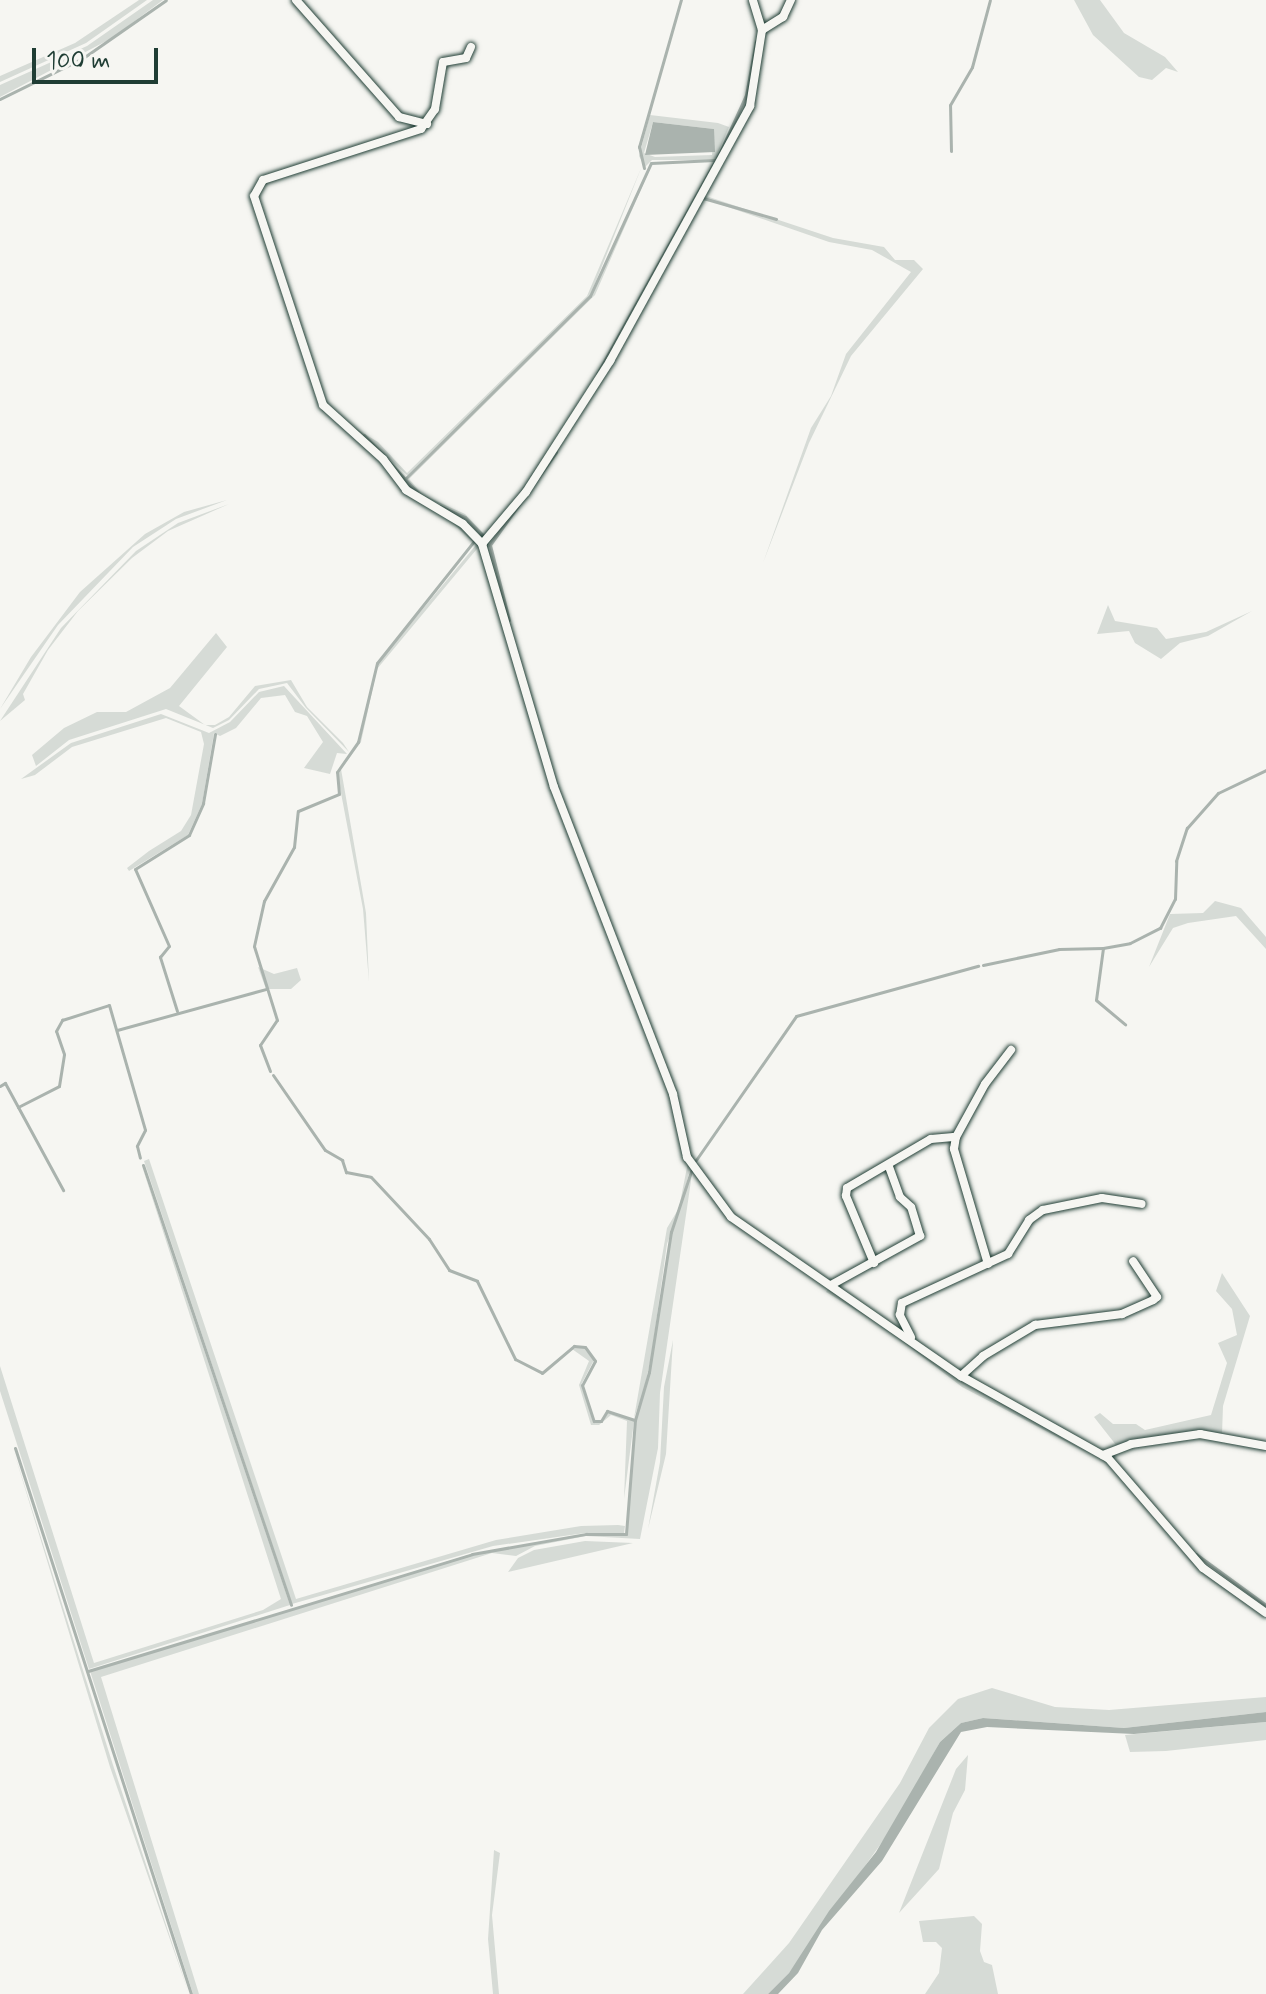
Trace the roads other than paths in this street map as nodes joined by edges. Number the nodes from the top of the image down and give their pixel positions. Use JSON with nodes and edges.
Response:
{"nodes":[{"id":1,"x":753,"y":0,"type":"edge"},
{"id":2,"x":791,"y":0,"type":"edge"},
{"id":3,"x":301,"y":1,"type":"edge"},
{"id":4,"x":762,"y":30,"type":"junction"},
{"id":5,"x":471,"y":47,"type":"dead end"},
{"id":6,"x":399,"y":117,"type":"junction"},
{"id":7,"x":427,"y":124,"type":"junction"},
{"id":8,"x":390,"y":139,"type":"junction"},
{"id":9,"x":482,"y":544,"type":"junction"},
{"id":10,"x":1011,"y":1050,"type":"dead end"},
{"id":11,"x":956,"y":1137,"type":"junction"},
{"id":12,"x":889,"y":1167,"type":"junction"},
{"id":13,"x":1142,"y":1204,"type":"dead end"},
{"id":14,"x":1133,"y":1261,"type":"dead end"},
{"id":15,"x":874,"y":1263,"type":"junction"},
{"id":16,"x":988,"y":1264,"type":"junction"},
{"id":17,"x":831,"y":1285,"type":"junction"},
{"id":18,"x":914,"y":1342,"type":"junction"},
{"id":19,"x":961,"y":1376,"type":"junction"},
{"id":20,"x":1266,"y":1446,"type":"edge"},
{"id":21,"x":1103,"y":1455,"type":"junction"},
{"id":22,"x":1266,"y":1613,"type":"edge"}],
"edges":[{"from":1,"to":4,"type":"street"},
{"from":2,"to":4,"type":"street"},
{"from":3,"to":6,"type":"street"},
{"from":4,"to":9,"type":"street"},
{"from":5,"to":7,"type":"street"},
{"from":6,"to":7,"type":"street"},
{"from":6,"to":8,"type":"street"},
{"from":7,"to":8,"type":"street"},
{"from":8,"to":9,"type":"street"},
{"from":9,"to":17,"type":"street"},
{"from":10,"to":11,"type":"street"},
{"from":11,"to":12,"type":"street"},
{"from":11,"to":16,"type":"street"},
{"from":12,"to":15,"type":"street"},
{"from":12,"to":15,"type":"street"},
{"from":13,"to":16,"type":"street"},
{"from":14,"to":19,"type":"street"},
{"from":15,"to":17,"type":"street"},
{"from":16,"to":18,"type":"street"},
{"from":17,"to":18,"type":"street"},
{"from":18,"to":19,"type":"street"},
{"from":19,"to":21,"type":"street"},
{"from":20,"to":21,"type":"street"},
{"from":21,"to":22,"type":"street"}]}
